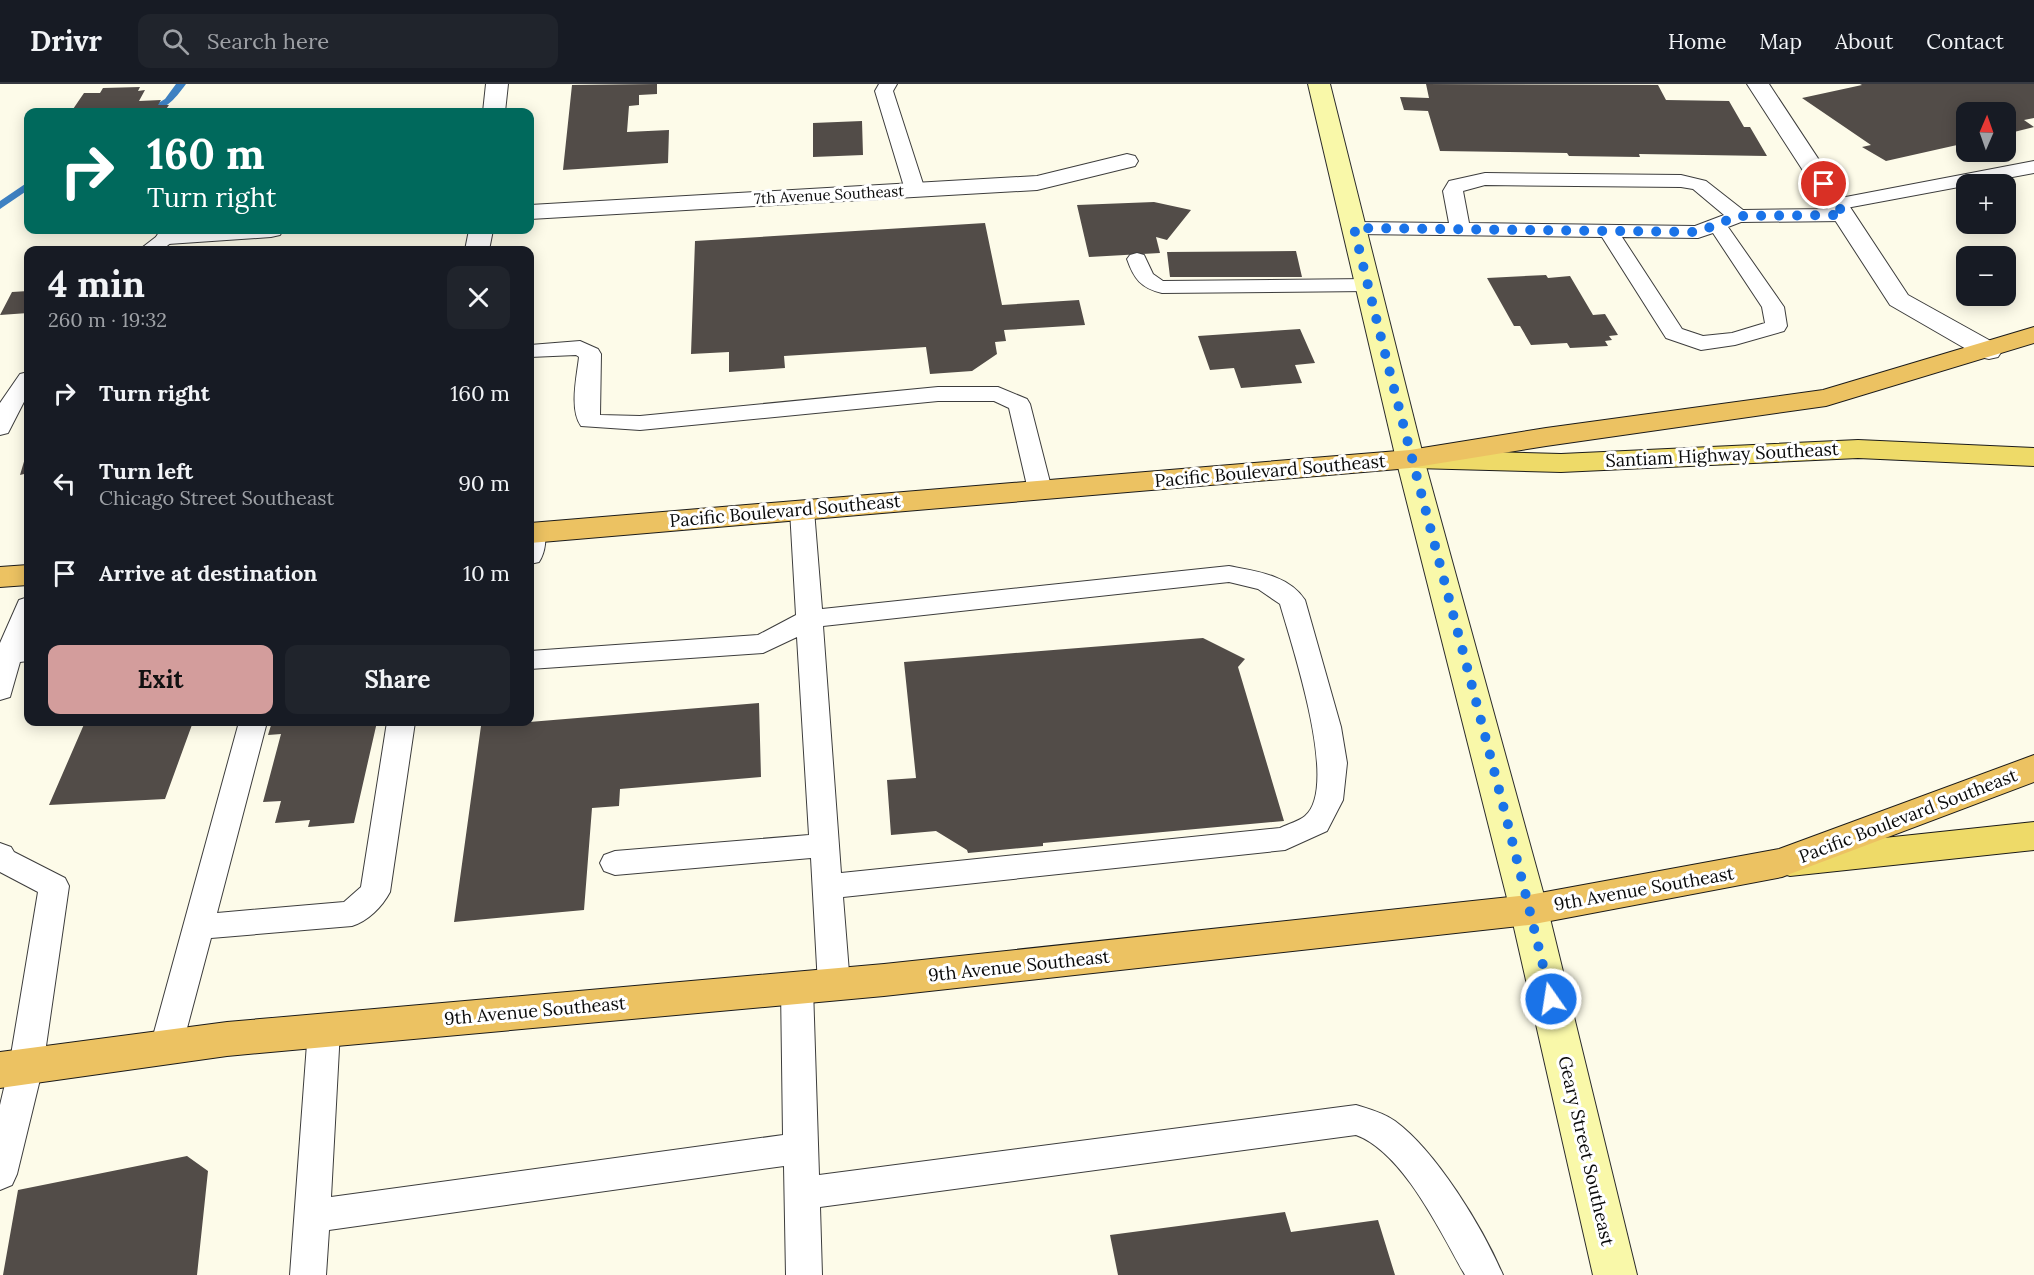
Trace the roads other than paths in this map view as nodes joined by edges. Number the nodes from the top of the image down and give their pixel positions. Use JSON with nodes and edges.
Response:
{"nodes":[{"id":1,"x":497,"y":84,"type":"edge"},
{"id":2,"x":888,"y":84,"type":"edge"},
{"id":3,"x":1319,"y":84,"type":"edge"},
{"id":4,"x":1758,"y":84,"type":"edge"},
{"id":5,"x":494,"y":108,"type":"edge"},
{"id":6,"x":1127,"y":161,"type":"dead end"},
{"id":7,"x":2034,"y":167,"type":"edge"},
{"id":8,"x":915,"y":190,"type":"junction"},
{"id":9,"x":1840,"y":210,"type":"junction"},
{"id":10,"x":534,"y":212,"type":"edge"},
{"id":11,"x":1738,"y":216,"type":"junction"},
{"id":12,"x":1717,"y":225,"type":"junction"},
{"id":13,"x":1354,"y":228,"type":"junction"},
{"id":14,"x":1460,"y":229,"type":"junction"},
{"id":15,"x":1608,"y":231,"type":"junction"},
{"id":16,"x":239,"y":234,"type":"edge"},
{"id":17,"x":158,"y":244,"type":"edge"},
{"id":18,"x":1137,"y":259,"type":"dead end"},
{"id":19,"x":1368,"y":285,"type":"junction"},
{"id":20,"x":2034,"y":335,"type":"edge"},
{"id":21,"x":534,"y":351,"type":"edge"},
{"id":22,"x":1989,"y":351,"type":"junction"},
{"id":23,"x":24,"y":384,"type":"edge"},
{"id":24,"x":0,"y":428,"type":"edge"},
{"id":25,"x":2034,"y":457,"type":"edge"},
{"id":26,"x":1410,"y":459,"type":"junction"},
{"id":27,"x":1040,"y":490,"type":"junction"},
{"id":28,"x":802,"y":510,"type":"junction"},
{"id":29,"x":534,"y":540,"type":"edge"},
{"id":30,"x":24,"y":575,"type":"edge"},
{"id":31,"x":0,"y":577,"type":"edge"},
{"id":32,"x":810,"y":619,"type":"junction"},
{"id":33,"x":24,"y":627,"type":"edge"},
{"id":34,"x":19,"y":653,"type":"edge"},
{"id":35,"x":534,"y":660,"type":"edge"},
{"id":36,"x":0,"y":690,"type":"edge"},
{"id":37,"x":252,"y":726,"type":"edge"},
{"id":38,"x":400,"y":726,"type":"edge"},
{"id":39,"x":2034,"y":768,"type":"edge"},
{"id":40,"x":2034,"y":836,"type":"edge"},
{"id":41,"x":826,"y":845,"type":"junction"},
{"id":42,"x":0,"y":855,"type":"edge"},
{"id":43,"x":615,"y":863,"type":"dead end"},
{"id":44,"x":1782,"y":863,"type":"junction"},
{"id":45,"x":828,"y":886,"type":"junction"},
{"id":46,"x":1529,"y":910,"type":"junction"},
{"id":47,"x":198,"y":927,"type":"junction"},
{"id":48,"x":834,"y":985,"type":"junction"},
{"id":49,"x":797,"y":988,"type":"junction"},
{"id":50,"x":324,"y":1030,"type":"junction"},
{"id":51,"x":166,"y":1047,"type":"junction"},
{"id":52,"x":13,"y":1069,"type":"edge"},
{"id":53,"x":800,"y":1148,"type":"junction"},
{"id":54,"x":0,"y":1174,"type":"edge"},
{"id":55,"x":802,"y":1193,"type":"junction"},
{"id":56,"x":312,"y":1216,"type":"junction"},
{"id":57,"x":308,"y":1275,"type":"edge"},
{"id":58,"x":804,"y":1275,"type":"edge"},
{"id":59,"x":1485,"y":1275,"type":"edge"},
{"id":60,"x":1615,"y":1275,"type":"edge"}],
"edges":[{"from":1,"to":5,"type":"street"},
{"from":2,"to":8,"type":"lane"},
{"from":3,"to":13,"type":"main road","name":"Geary Street Southeast"},
{"from":4,"to":9,"type":"street"},
{"from":6,"to":8,"type":"street","name":"7th Avenue Southeast"},
{"from":7,"to":9,"type":"lane"},
{"from":8,"to":10,"type":"street","name":"7th Avenue Southeast"},
{"from":9,"to":11,"type":"lane"},
{"from":9,"to":22,"type":"street"},
{"from":11,"to":12,"type":"lane"},
{"from":11,"to":14,"type":"lane"},
{"from":12,"to":15,"type":"lane"},
{"from":12,"to":15,"type":"lane"},
{"from":13,"to":14,"type":"lane"},
{"from":13,"to":19,"type":"main road","name":"Geary Street Southeast"},
{"from":14,"to":15,"type":"lane"},
{"from":16,"to":17,"type":"street"},
{"from":18,"to":19,"type":"lane"},
{"from":19,"to":26,"type":"main road","name":"Geary Street Southeast"},
{"from":20,"to":22,"type":"highway","name":"Pacific Boulevard Southeast"},
{"from":21,"to":27,"type":"lane"},
{"from":22,"to":26,"type":"highway","name":"Pacific Boulevard Southeast"},
{"from":23,"to":24,"type":"lane"},
{"from":25,"to":26,"type":"main road","name":"Santiam Highway Southeast"},
{"from":26,"to":27,"type":"highway","name":"Pacific Boulevard Southeast"},
{"from":26,"to":46,"type":"main road","name":"Geary Street Southeast"},
{"from":27,"to":28,"type":"highway","name":"Pacific Boulevard Southeast"},
{"from":28,"to":29,"type":"highway","name":"Pacific Boulevard Southeast"},
{"from":28,"to":32,"type":"lane"},
{"from":30,"to":31,"type":"highway"},
{"from":32,"to":35,"type":"lane"},
{"from":32,"to":41,"type":"lane"},
{"from":32,"to":45,"type":"lane"},
{"from":33,"to":34,"type":"lane"},
{"from":34,"to":36,"type":"lane"},
{"from":37,"to":47,"type":"lane"},
{"from":38,"to":47,"type":"lane"},
{"from":39,"to":44,"type":"highway","name":"Pacific Boulevard Southeast"},
{"from":40,"to":44,"type":"main road","name":"9th Avenue Southeast"},
{"from":41,"to":43,"type":"lane"},
{"from":41,"to":45,"type":"lane"},
{"from":42,"to":52,"type":"lane"},
{"from":44,"to":46,"type":"highway","name":"9th Avenue Southeast"},
{"from":45,"to":48,"type":"lane"},
{"from":46,"to":48,"type":"highway","name":"9th Avenue Southeast"},
{"from":46,"to":60,"type":"main road","name":"Geary Street Southeast"},
{"from":47,"to":51,"type":"lane"},
{"from":48,"to":49,"type":"highway","name":"9th Avenue Southeast"},
{"from":49,"to":50,"type":"highway","name":"9th Avenue Southeast"},
{"from":49,"to":53,"type":"lane"},
{"from":50,"to":51,"type":"highway","name":"9th Avenue Southeast"},
{"from":50,"to":56,"type":"lane"},
{"from":51,"to":52,"type":"highway","name":"9th Avenue Southeast"},
{"from":52,"to":54,"type":"lane"},
{"from":53,"to":55,"type":"lane"},
{"from":53,"to":56,"type":"lane"},
{"from":55,"to":58,"type":"lane"},
{"from":55,"to":59,"type":"lane"},
{"from":56,"to":57,"type":"lane"}]}
